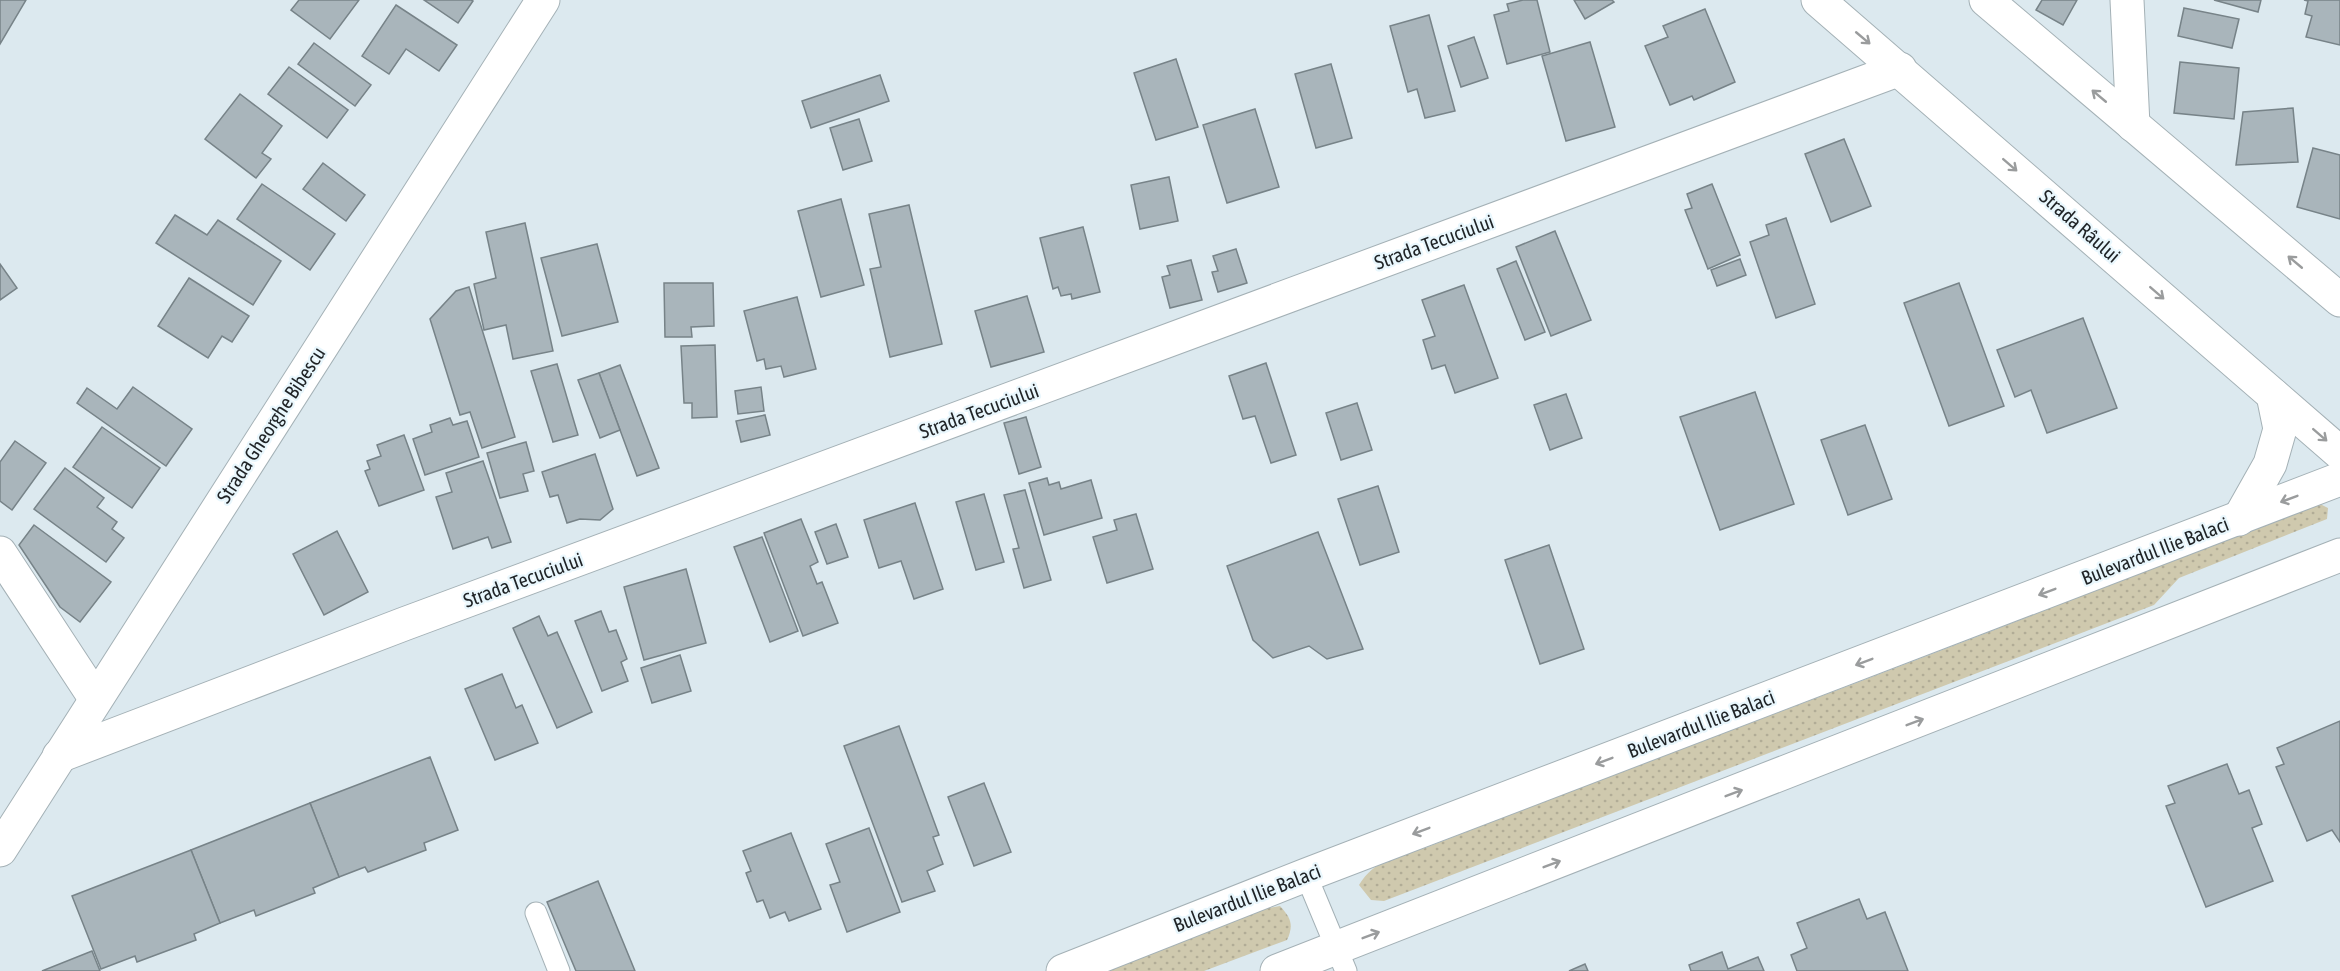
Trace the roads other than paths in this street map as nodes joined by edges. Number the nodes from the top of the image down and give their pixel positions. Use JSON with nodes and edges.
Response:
{"nodes":[{"id":1,"x":543,"y":0,"type":"edge"},
{"id":2,"x":1818,"y":0,"type":"edge"},
{"id":3,"x":1986,"y":0,"type":"edge"},
{"id":4,"x":2127,"y":0,"type":"edge"},
{"id":5,"x":1900,"y":69,"type":"junction"},
{"id":6,"x":2133,"y":125,"type":"junction"},
{"id":7,"x":2340,"y":300,"type":"edge"},
{"id":8,"x":2273,"y":395,"type":"junction"},
{"id":9,"x":2340,"y":453,"type":"edge"},
{"id":10,"x":2340,"y":479,"type":"edge"},
{"id":11,"x":2238,"y":519,"type":"junction"},
{"id":12,"x":0,"y":553,"type":"edge"},
{"id":13,"x":2340,"y":555,"type":"edge"},
{"id":14,"x":95,"y":698,"type":"junction"},
{"id":15,"x":58,"y":756,"type":"junction"},
{"id":16,"x":0,"y":850,"type":"edge"},
{"id":17,"x":1306,"y":875,"type":"junction"},
{"id":18,"x":536,"y":913,"type":"dead end"},
{"id":19,"x":1341,"y":960,"type":"edge"},
{"id":20,"x":560,"y":971,"type":"edge"},
{"id":21,"x":1063,"y":971,"type":"edge"},
{"id":22,"x":1277,"y":971,"type":"edge"}],
"edges":[{"from":1,"to":14,"type":"main road","name":"Strada Gheorghe Bibescu"},
{"from":2,"to":5,"type":"main road","name":"Strada Râului","one_way":true},
{"from":6,"to":3,"type":"main road","one_way":true},
{"from":4,"to":6,"type":"main road"},
{"from":5,"to":8,"type":"main road","name":"Strada Râului","one_way":true},
{"from":5,"to":15,"type":"main road","name":"Strada Tecuciului"},
{"from":7,"to":6,"type":"main road","one_way":true},
{"from":8,"to":9,"type":"main road","name":"Strada Râului","one_way":true},
{"from":8,"to":11,"type":"main road"},
{"from":10,"to":11,"type":"main road","name":"Bulevardul Ilie Balaci","one_way":true},
{"from":11,"to":17,"type":"main road","name":"Bulevardul Ilie Balaci","one_way":true},
{"from":12,"to":14,"type":"main road"},
{"from":19,"to":13,"type":"main road","one_way":true},
{"from":14,"to":15,"type":"main road","name":"Strada Gheorghe Bibescu"},
{"from":15,"to":16,"type":"main road","name":"Strada Gheorghe Bibescu"},
{"from":17,"to":19,"type":"lane"},
{"from":17,"to":21,"type":"main road","name":"Bulevardul Ilie Balaci"},
{"from":18,"to":20,"type":"lane"},
{"from":19,"to":22,"type":"main road"}]}
